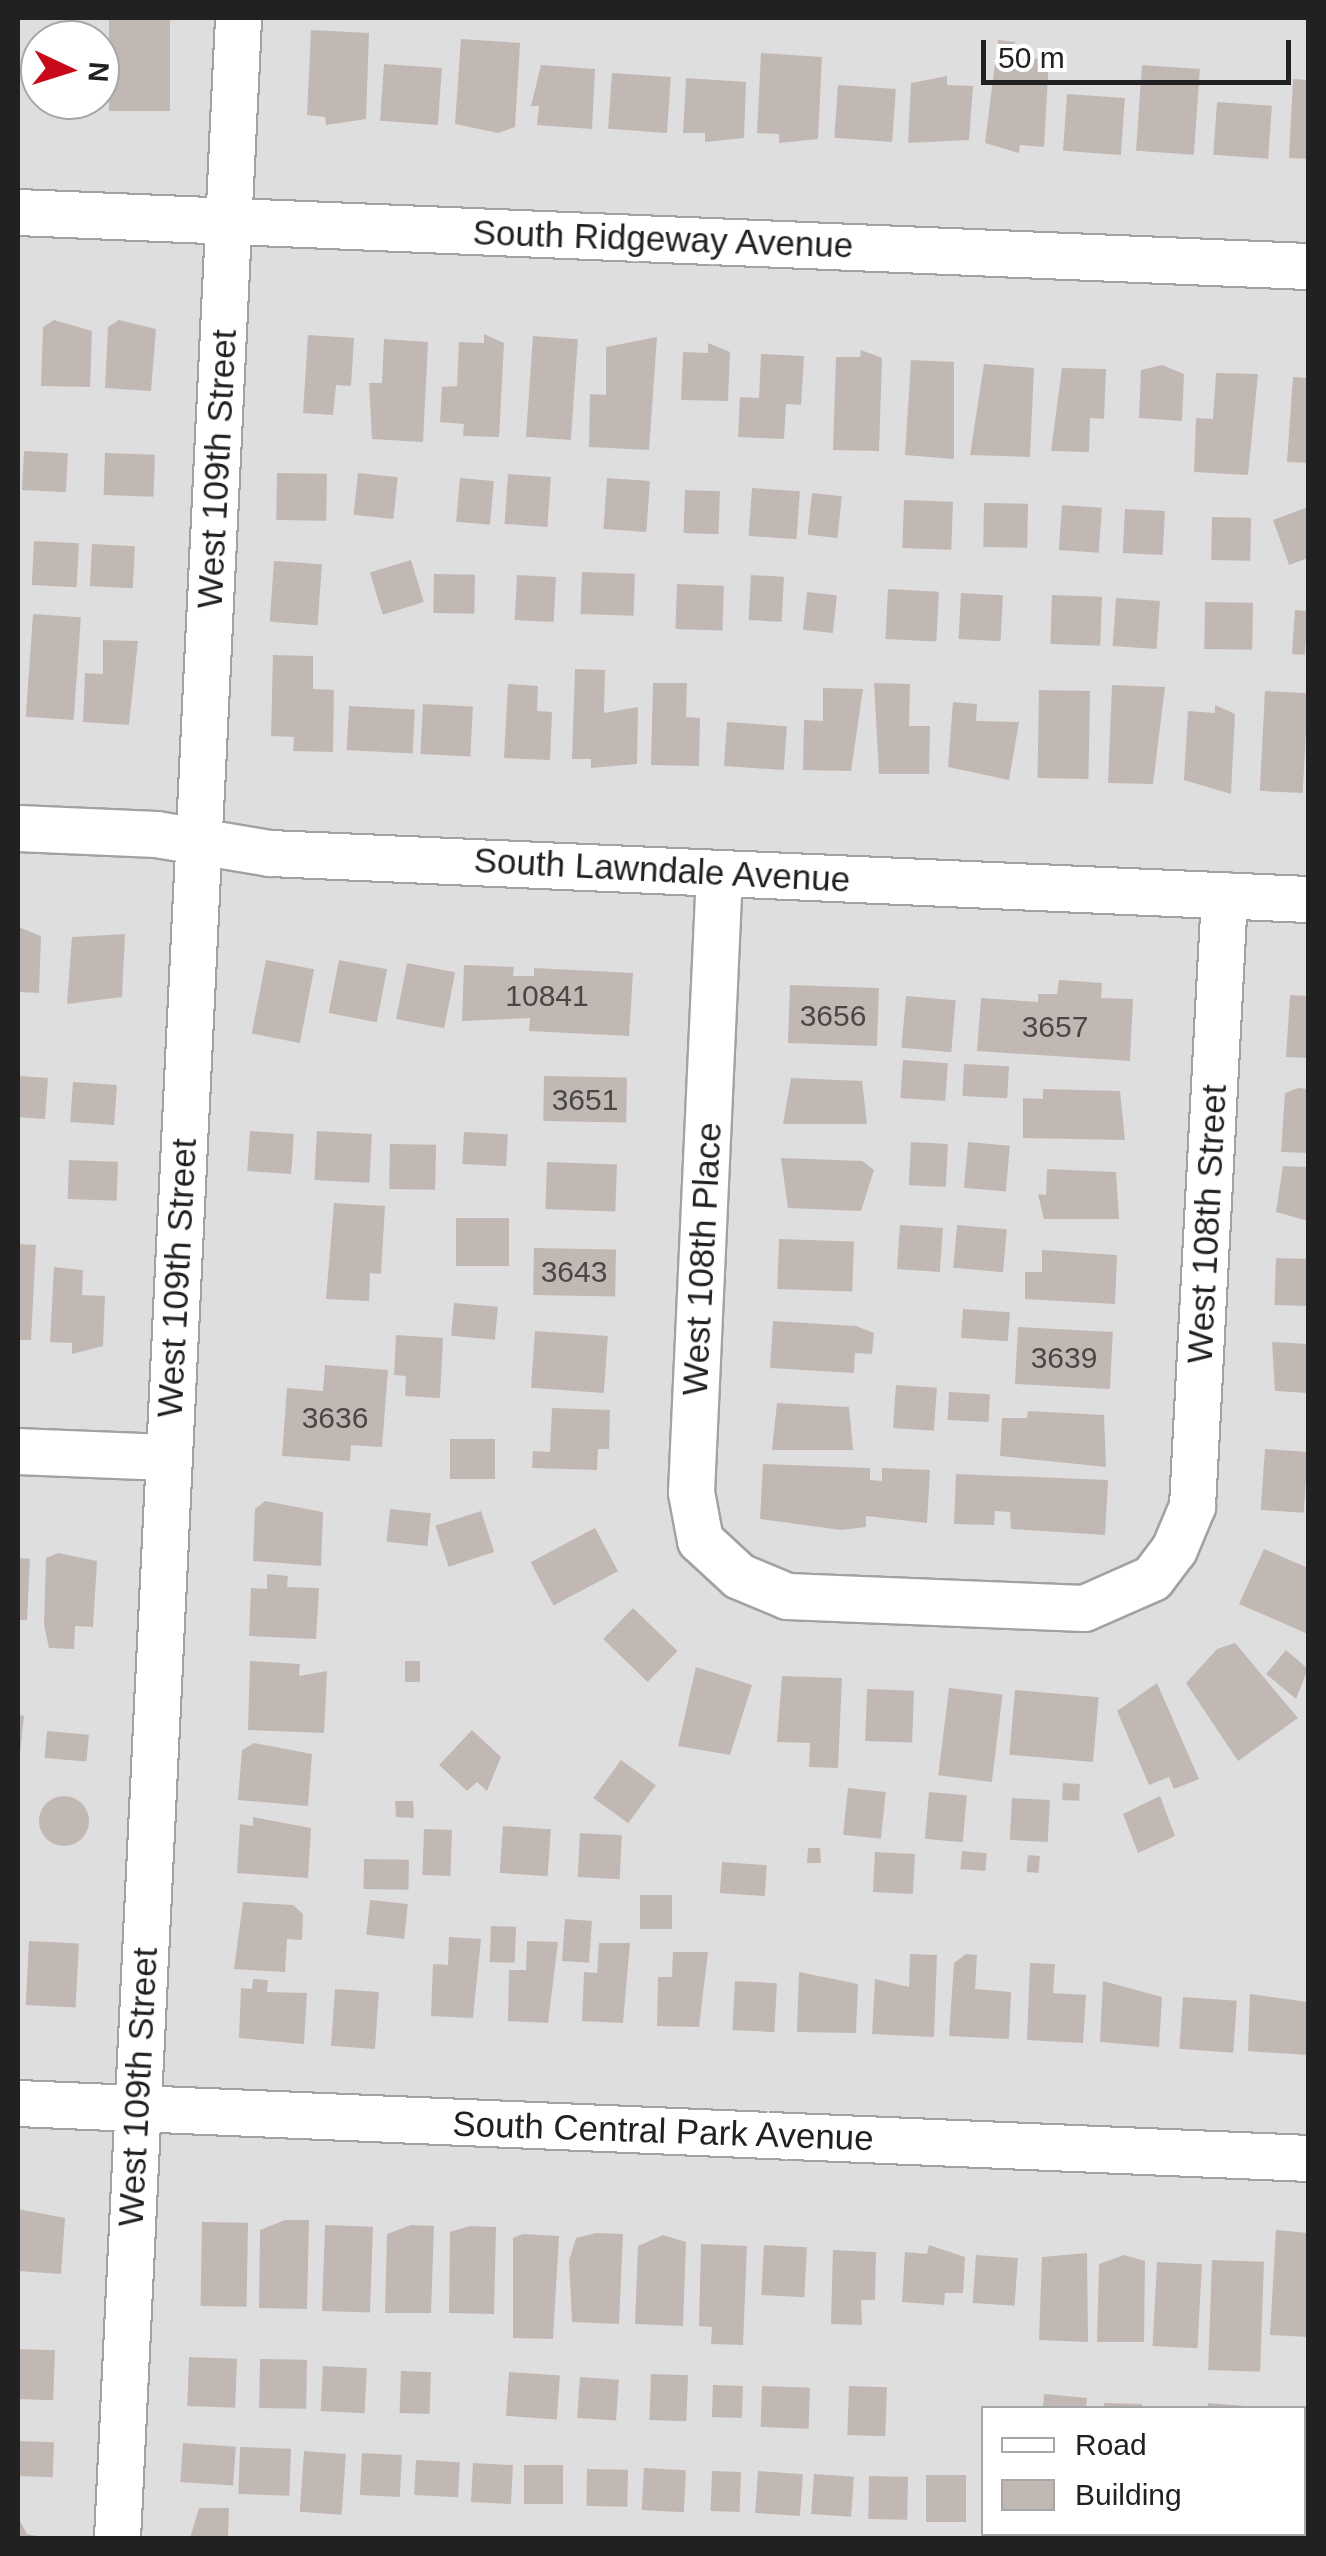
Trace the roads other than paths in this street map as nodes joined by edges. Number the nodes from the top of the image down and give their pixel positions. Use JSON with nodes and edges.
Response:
{"nodes":[{"id":1,"x":238,"y":18,"type":"edge"},
{"id":2,"x":18,"y":212,"type":"edge"},
{"id":3,"x":228,"y":221,"type":"junction"},
{"id":4,"x":1308,"y":266,"type":"edge"},
{"id":5,"x":18,"y":828,"type":"edge"},
{"id":6,"x":199,"y":841,"type":"junction"},
{"id":7,"x":719,"y":873,"type":"junction"},
{"id":8,"x":1224,"y":895,"type":"junction"},
{"id":9,"x":1308,"y":899,"type":"edge"},
{"id":10,"x":18,"y":1450,"type":"edge"},
{"id":11,"x":169,"y":1457,"type":"junction"},
{"id":12,"x":1174,"y":1549,"type":"joint"},
{"id":13,"x":18,"y":2103,"type":"edge"},
{"id":14,"x":138,"y":2108,"type":"junction"},
{"id":15,"x":1308,"y":2158,"type":"edge"},
{"id":16,"x":117,"y":2538,"type":"edge"}],
"edges":[{"from":1,"to":3,"type":"street","name":"West 109th Street"},
{"from":2,"to":3,"type":"street","name":"South Ridgeway Avenue"},
{"from":3,"to":4,"type":"street","name":"South Ridgeway Avenue"},
{"from":3,"to":6,"type":"street","name":"West 109th Street"},
{"from":5,"to":6,"type":"street","name":"South Lawndale Avenue"},
{"from":6,"to":7,"type":"street","name":"South Lawndale Avenue"},
{"from":6,"to":11,"type":"street","name":"West 109th Street"},
{"from":7,"to":8,"type":"street","name":"South Lawndale Avenue"},
{"from":7,"to":12,"type":"street","name":"West 108th Place"},
{"from":8,"to":9,"type":"street","name":"South Lawndale Avenue"},
{"from":8,"to":12,"type":"street","name":"West 108th Street"},
{"from":10,"to":11,"type":"street"},
{"from":11,"to":14,"type":"street","name":"West 109th Street"},
{"from":13,"to":14,"type":"street","name":"South Central Park Avenue"},
{"from":14,"to":15,"type":"street","name":"South Central Park Avenue"},
{"from":14,"to":16,"type":"street","name":"West 109th Street"}]}
